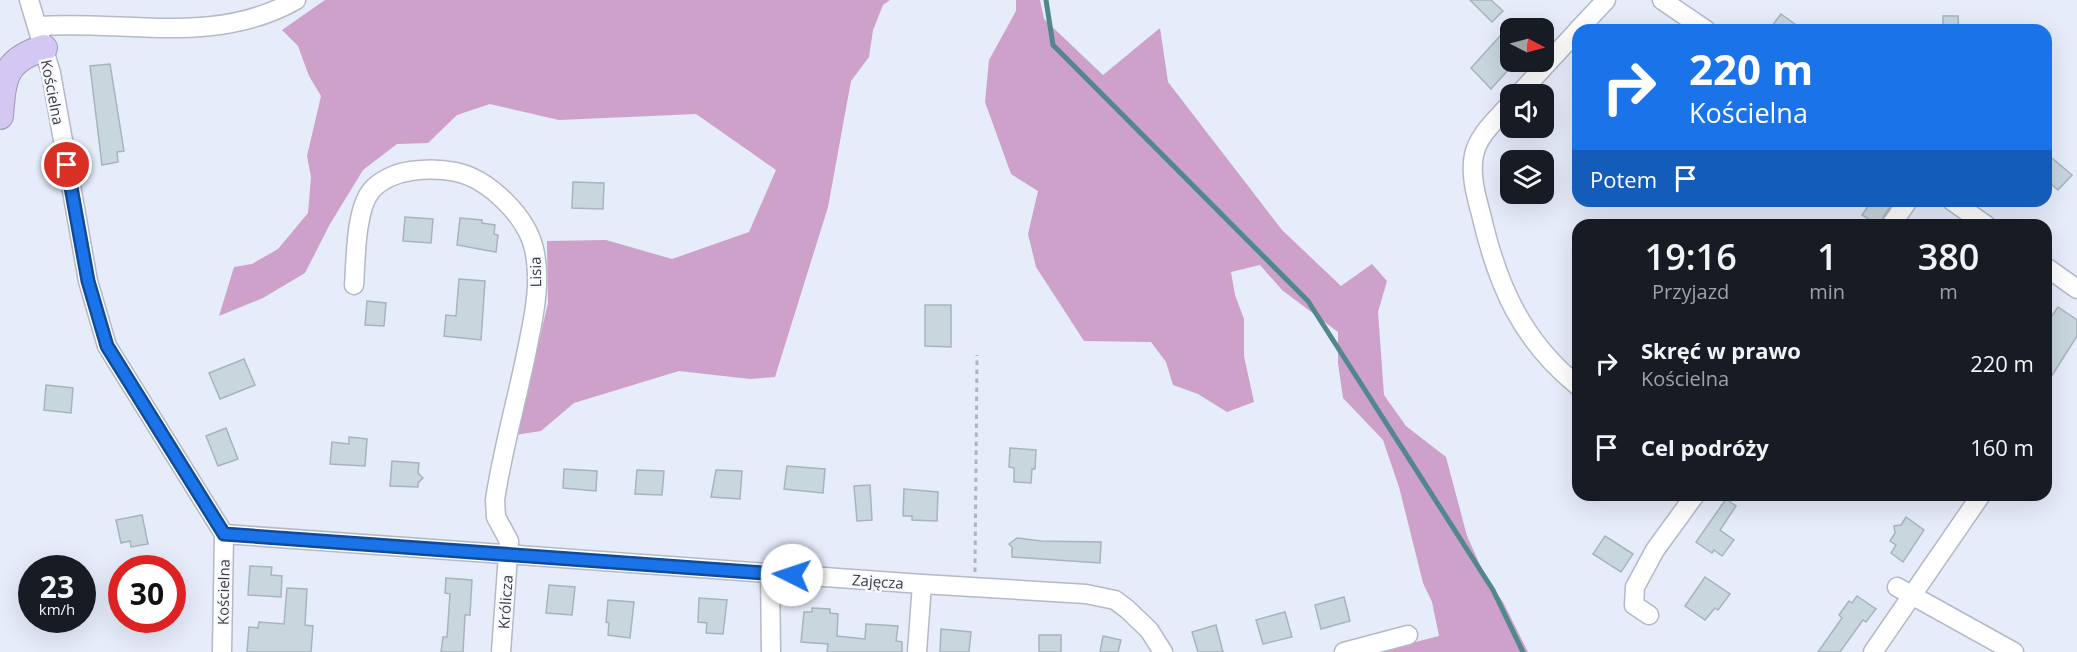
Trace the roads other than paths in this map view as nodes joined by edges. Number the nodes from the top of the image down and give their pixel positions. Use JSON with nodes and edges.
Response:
{"nodes":[{"id":1,"x":29,"y":0,"type":"edge"},
{"id":2,"x":296,"y":0,"type":"edge"},
{"id":3,"x":1606,"y":0,"type":"edge"},
{"id":4,"x":1662,"y":0,"type":"edge"},
{"id":5,"x":1584,"y":24,"type":"edge"},
{"id":6,"x":1697,"y":24,"type":"edge"},
{"id":7,"x":41,"y":37,"type":"junction"},
{"id":8,"x":1572,"y":37,"type":"edge"},
{"id":9,"x":1528,"y":84,"type":"edge"},
{"id":10,"x":0,"y":116,"type":"edge"},
{"id":11,"x":1500,"y":116,"type":"edge"},
{"id":12,"x":1960,"y":207,"type":"edge"},
{"id":13,"x":1978,"y":219,"type":"edge"},
{"id":14,"x":2052,"y":270,"type":"edge"},
{"id":15,"x":2074,"y":281,"type":"edge"},
{"id":16,"x":354,"y":285,"type":"dead end"},
{"id":17,"x":1572,"y":381,"type":"edge"},
{"id":18,"x":1691,"y":501,"type":"edge"},
{"id":19,"x":1976,"y":501,"type":"edge"},
{"id":20,"x":224,"y":534,"type":"junction"},
{"id":21,"x":509,"y":553,"type":"junction"},
{"id":22,"x":770,"y":573,"type":"junction"},
{"id":23,"x":922,"y":584,"type":"junction"},
{"id":24,"x":1905,"y":592,"type":"junction"},
{"id":25,"x":1649,"y":615,"type":"dead end"},
{"id":26,"x":1408,"y":635,"type":"dead end"},
{"id":27,"x":222,"y":652,"type":"edge"},
{"id":28,"x":501,"y":652,"type":"edge"},
{"id":29,"x":771,"y":652,"type":"edge"},
{"id":30,"x":917,"y":652,"type":"edge"},
{"id":31,"x":1163,"y":652,"type":"edge"},
{"id":32,"x":1344,"y":652,"type":"edge"},
{"id":33,"x":1873,"y":652,"type":"edge"},
{"id":34,"x":2014,"y":652,"type":"edge"}],
"edges":[{"from":1,"to":7,"type":"street","name":"Kościelna"},
{"from":2,"to":7,"type":"street"},
{"from":3,"to":5,"type":"street"},
{"from":4,"to":6,"type":"street"},
{"from":7,"to":10,"type":"highway"},
{"from":7,"to":20,"type":"street","name":"Kościelna"},
{"from":8,"to":9,"type":"street"},
{"from":11,"to":17,"type":"street"},
{"from":12,"to":13,"type":"street"},
{"from":14,"to":15,"type":"street"},
{"from":16,"to":21,"type":"street","name":"Lisia"},
{"from":18,"to":25,"type":"street"},
{"from":19,"to":24,"type":"street"},
{"from":20,"to":21,"type":"street","name":"Zajęcza"},
{"from":20,"to":27,"type":"street","name":"Kościelna"},
{"from":21,"to":22,"type":"street","name":"Zajęcza"},
{"from":21,"to":28,"type":"street","name":"Królicza"},
{"from":22,"to":23,"type":"street","name":"Zajęcza"},
{"from":22,"to":29,"type":"street"},
{"from":23,"to":30,"type":"street","name":"Zajęcza"},
{"from":23,"to":31,"type":"street","name":"Zajęcza"},
{"from":24,"to":33,"type":"street"},
{"from":24,"to":34,"type":"street"},
{"from":26,"to":32,"type":"street"}]}
